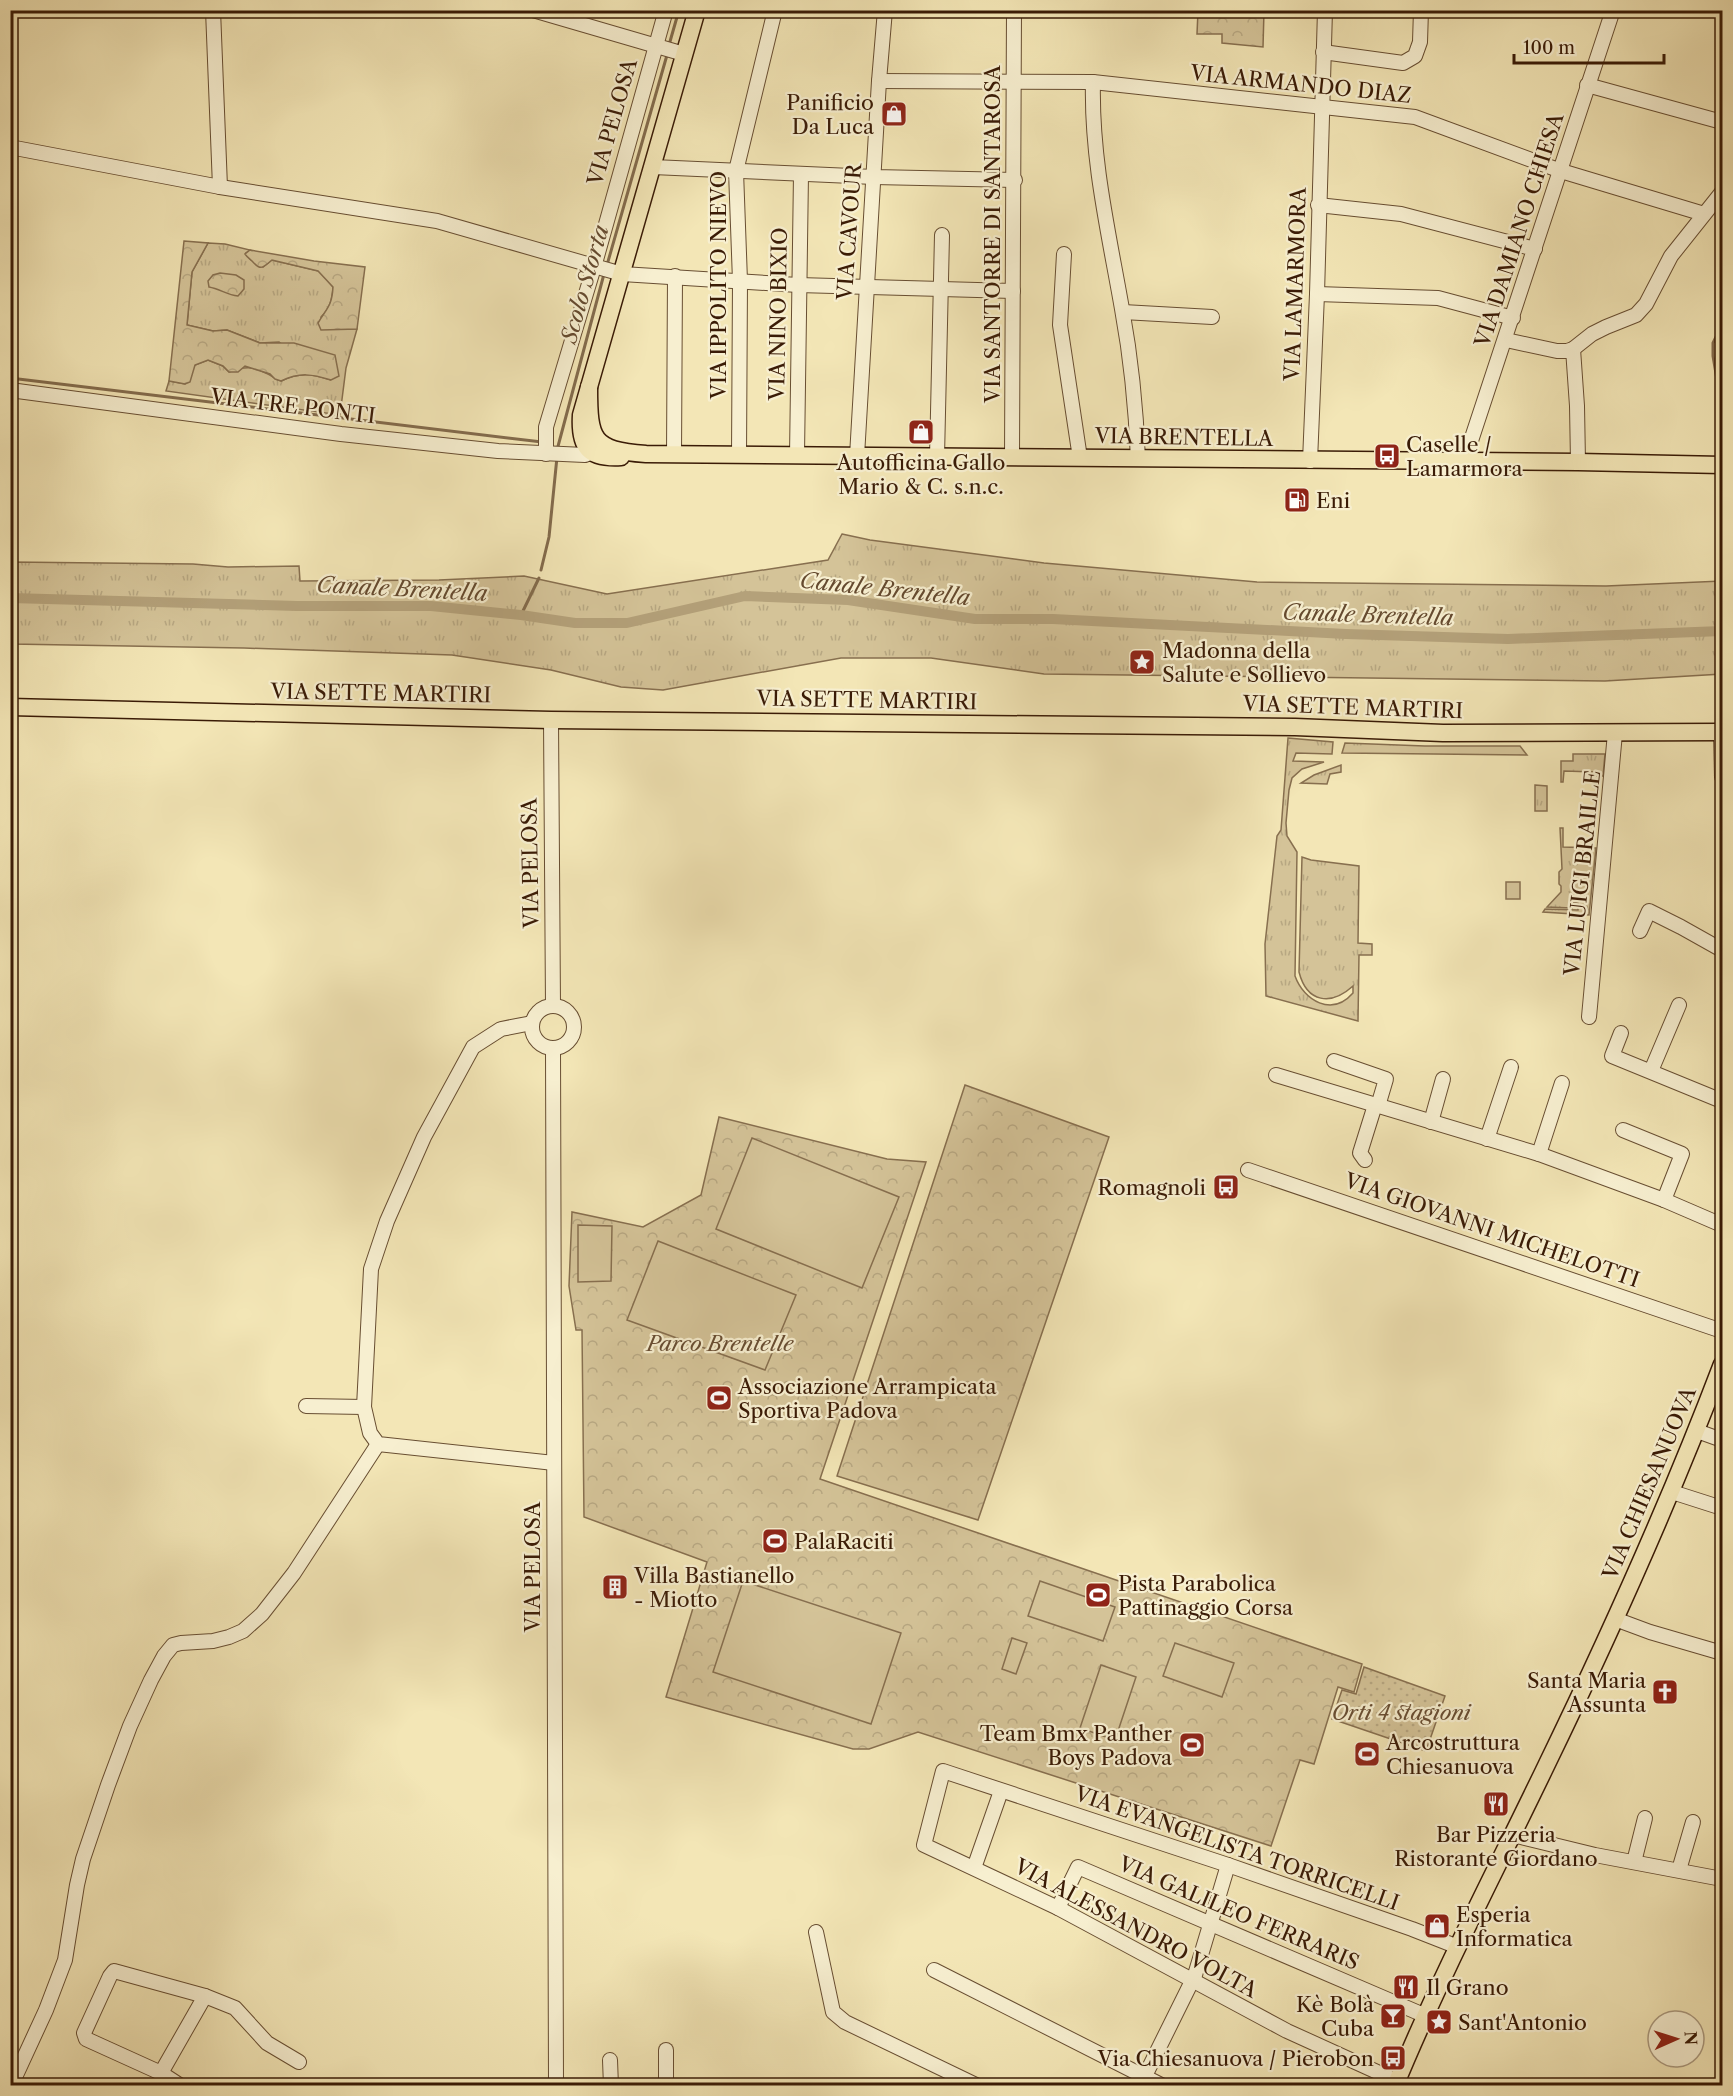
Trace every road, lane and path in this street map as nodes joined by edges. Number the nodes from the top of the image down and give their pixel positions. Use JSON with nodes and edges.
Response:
{"nodes":[{"id":1,"x":213,"y":10,"type":"edge"},
{"id":2,"x":533,"y":10,"type":"edge"},
{"id":3,"x":666,"y":10,"type":"edge"},
{"id":4,"x":697,"y":10,"type":"edge"},
{"id":5,"x":775,"y":10,"type":"edge"},
{"id":6,"x":885,"y":10,"type":"edge"},
{"id":7,"x":1014,"y":10,"type":"edge"},
{"id":8,"x":1325,"y":10,"type":"edge"},
{"id":9,"x":1421,"y":10,"type":"edge"},
{"id":10,"x":1613,"y":10,"type":"edge"},
{"id":11,"x":657,"y":45,"type":"junction"},
{"id":12,"x":1323,"y":52,"type":"junction"},
{"id":13,"x":682,"y":53,"type":"junction"},
{"id":14,"x":879,"y":81,"type":"junction"},
{"id":15,"x":1014,"y":81,"type":"junction"},
{"id":16,"x":1093,"y":82,"type":"junction"},
{"id":17,"x":1587,"y":86,"type":"junction"},
{"id":18,"x":1323,"y":108,"type":"junction"},
{"id":19,"x":1722,"y":122,"type":"edge"},
{"id":20,"x":10,"y":147,"type":"edge"},
{"id":21,"x":653,"y":167,"type":"junction"},
{"id":22,"x":736,"y":171,"type":"junction"},
{"id":23,"x":1561,"y":171,"type":"junction"},
{"id":24,"x":801,"y":174,"type":"junction"},
{"id":25,"x":874,"y":177,"type":"junction"},
{"id":26,"x":1015,"y":180,"type":"junction"},
{"id":27,"x":220,"y":187,"type":"junction"},
{"id":28,"x":1722,"y":192,"type":"edge"},
{"id":29,"x":1318,"y":205,"type":"junction"},
{"id":30,"x":1704,"y":213,"type":"junction"},
{"id":31,"x":942,"y":235,"type":"dead end"},
{"id":32,"x":1535,"y":249,"type":"junction"},
{"id":33,"x":1064,"y":254,"type":"dead end"},
{"id":34,"x":594,"y":267,"type":"junction"},
{"id":35,"x":619,"y":274,"type":"junction"},
{"id":36,"x":675,"y":276,"type":"junction"},
{"id":37,"x":740,"y":281,"type":"junction"},
{"id":38,"x":798,"y":285,"type":"junction"},
{"id":39,"x":866,"y":287,"type":"junction"},
{"id":40,"x":940,"y":290,"type":"junction"},
{"id":41,"x":1013,"y":291,"type":"junction"},
{"id":42,"x":1317,"y":294,"type":"junction"},
{"id":43,"x":1123,"y":312,"type":"junction"},
{"id":44,"x":1212,"y":317,"type":"dead end"},
{"id":45,"x":1513,"y":318,"type":"junction"},
{"id":46,"x":1506,"y":340,"type":"junction"},
{"id":47,"x":1573,"y":349,"type":"junction"},
{"id":48,"x":589,"y":387,"type":"junction"},
{"id":49,"x":10,"y":390,"type":"edge"},
{"id":50,"x":581,"y":415,"type":"junction"},
{"id":51,"x":594,"y":432,"type":"junction"},
{"id":52,"x":609,"y":449,"type":"junction"},
{"id":53,"x":554,"y":450,"type":"junction"},
{"id":54,"x":592,"y":452,"type":"junction"},
{"id":55,"x":646,"y":454,"type":"junction"},
{"id":56,"x":674,"y":454,"type":"junction"},
{"id":57,"x":739,"y":455,"type":"junction"},
{"id":58,"x":797,"y":455,"type":"junction"},
{"id":59,"x":857,"y":456,"type":"junction"},
{"id":60,"x":937,"y":457,"type":"junction"},
{"id":61,"x":1012,"y":457,"type":"junction"},
{"id":62,"x":1080,"y":458,"type":"junction"},
{"id":63,"x":1138,"y":459,"type":"junction"},
{"id":64,"x":1310,"y":461,"type":"junction"},
{"id":65,"x":1464,"y":462,"type":"junction"},
{"id":66,"x":1578,"y":462,"type":"junction"},
{"id":67,"x":1722,"y":465,"type":"edge"},
{"id":68,"x":10,"y":707,"type":"edge"},
{"id":69,"x":551,"y":720,"type":"junction"},
{"id":70,"x":1722,"y":732,"type":"edge"},
{"id":71,"x":1616,"y":733,"type":"junction"},
{"id":72,"x":1722,"y":777,"type":"edge"},
{"id":73,"x":1640,"y":931,"type":"dead end"},
{"id":74,"x":1722,"y":950,"type":"edge"},
{"id":75,"x":1679,"y":1005,"type":"dead end"},
{"id":76,"x":554,"y":1006,"type":"junction"},
{"id":77,"x":1588,"y":1017,"type":"dead end"},
{"id":78,"x":532,"y":1023,"type":"junction"},
{"id":79,"x":1621,"y":1033,"type":"dead end"},
{"id":80,"x":553,"y":1047,"type":"junction"},
{"id":81,"x":1334,"y":1061,"type":"dead end"},
{"id":82,"x":1511,"y":1067,"type":"dead end"},
{"id":83,"x":1652,"y":1071,"type":"junction"},
{"id":84,"x":1276,"y":1076,"type":"dead end"},
{"id":85,"x":1443,"y":1079,"type":"dead end"},
{"id":86,"x":1562,"y":1083,"type":"dead end"},
{"id":87,"x":1722,"y":1101,"type":"edge"},
{"id":88,"x":1377,"y":1106,"type":"junction"},
{"id":89,"x":1431,"y":1122,"type":"junction"},
{"id":90,"x":1623,"y":1130,"type":"dead end"},
{"id":91,"x":1487,"y":1139,"type":"junction"},
{"id":92,"x":1539,"y":1154,"type":"junction"},
{"id":93,"x":1365,"y":1160,"type":"dead end"},
{"id":94,"x":1248,"y":1170,"type":"dead end"},
{"id":95,"x":1664,"y":1200,"type":"junction"},
{"id":96,"x":1722,"y":1225,"type":"edge"},
{"id":97,"x":1722,"y":1331,"type":"edge"},
{"id":98,"x":1722,"y":1364,"type":"edge"},
{"id":99,"x":306,"y":1406,"type":"dead end"},
{"id":100,"x":364,"y":1407,"type":"junction"},
{"id":101,"x":1697,"y":1431,"type":"junction"},
{"id":102,"x":1722,"y":1440,"type":"edge"},
{"id":103,"x":378,"y":1444,"type":"junction"},
{"id":104,"x":554,"y":1463,"type":"junction"},
{"id":105,"x":1672,"y":1492,"type":"junction"},
{"id":106,"x":1722,"y":1508,"type":"edge"},
{"id":107,"x":1615,"y":1619,"type":"junction"},
{"id":108,"x":1722,"y":1653,"type":"edge"},
{"id":109,"x":943,"y":1771,"type":"joint"},
{"id":110,"x":1001,"y":1791,"type":"junction"},
{"id":111,"x":1645,"y":1818,"type":"dead end"},
{"id":112,"x":1693,"y":1822,"type":"dead end"},
{"id":113,"x":1513,"y":1835,"type":"junction"},
{"id":114,"x":1634,"y":1862,"type":"junction"},
{"id":115,"x":1228,"y":1865,"type":"junction"},
{"id":116,"x":974,"y":1868,"type":"junction"},
{"id":117,"x":1679,"y":1870,"type":"junction"},
{"id":118,"x":1722,"y":1879,"type":"edge"},
{"id":119,"x":1058,"y":1908,"type":"junction"},
{"id":120,"x":1210,"y":1923,"type":"junction"},
{"id":121,"x":816,"y":1932,"type":"dead end"},
{"id":122,"x":1458,"y":1947,"type":"junction"},
{"id":123,"x":934,"y":1970,"type":"dead end"},
{"id":124,"x":1193,"y":1980,"type":"junction"},
{"id":125,"x":205,"y":1996,"type":"junction"},
{"id":126,"x":1426,"y":2016,"type":"junction"},
{"id":127,"x":666,"y":2050,"type":"dead end"},
{"id":128,"x":610,"y":2060,"type":"dead end"},
{"id":129,"x":299,"y":2062,"type":"dead end"},
{"id":130,"x":161,"y":2073,"type":"junction"},
{"id":131,"x":1142,"y":2081,"type":"edge"},
{"id":132,"x":1396,"y":2084,"type":"edge"},
{"id":133,"x":11,"y":2085,"type":"edge"},
{"id":134,"x":181,"y":2085,"type":"edge"},
{"id":135,"x":556,"y":2085,"type":"edge"},
{"id":136,"x":611,"y":2085,"type":"edge"},
{"id":137,"x":666,"y":2085,"type":"edge"},
{"id":138,"x":978,"y":2085,"type":"edge"},
{"id":139,"x":1163,"y":2085,"type":"edge"}],
"edges":[{"from":1,"to":27,"type":"street"},
{"from":2,"to":11,"type":"street"},
{"from":3,"to":11,"type":"street","name":"VIA PELOSA"},
{"from":4,"to":13,"type":"main road"},
{"from":5,"to":22,"type":"street","name":"VIA IPPOLITO NIEVO"},
{"from":6,"to":14,"type":"street","name":"VIA CAVOUR"},
{"from":7,"to":15,"type":"street","name":"VIA SANTORRE DI SANTAROSA"},
{"from":8,"to":12,"type":"street","name":"VIA LAMARMORA"},
{"from":9,"to":12,"type":"street"},
{"from":10,"to":17,"type":"street","name":"VIA DAMIANO CHIESA"},
{"from":11,"to":13,"type":"street"},
{"from":11,"to":34,"type":"street","name":"VIA PELOSA"},
{"from":12,"to":18,"type":"street","name":"VIA LAMARMORA"},
{"from":13,"to":21,"type":"main road"},
{"from":14,"to":15,"type":"street","name":"VIA ARMANDO DIAZ"},
{"from":14,"to":25,"type":"street","name":"VIA CAVOUR"},
{"from":15,"to":16,"type":"street","name":"VIA ARMANDO DIAZ"},
{"from":15,"to":26,"type":"street","name":"VIA SANTORRE DI SANTAROSA"},
{"from":16,"to":18,"type":"street","name":"VIA ARMANDO DIAZ"},
{"from":16,"to":43,"type":"street"},
{"from":17,"to":19,"type":"street"},
{"from":17,"to":23,"type":"street","name":"VIA DAMIANO CHIESA"},
{"from":18,"to":23,"type":"street","name":"VIA ARMANDO DIAZ"},
{"from":18,"to":29,"type":"street","name":"VIA LAMARMORA"},
{"from":20,"to":27,"type":"street"},
{"from":21,"to":22,"type":"street"},
{"from":21,"to":35,"type":"main road"},
{"from":22,"to":24,"type":"street"},
{"from":22,"to":37,"type":"street","name":"VIA IPPOLITO NIEVO"},
{"from":23,"to":30,"type":"street","name":"VIA ARMANDO DIAZ"},
{"from":23,"to":32,"type":"street","name":"VIA DAMIANO CHIESA"},
{"from":24,"to":25,"type":"street"},
{"from":24,"to":38,"type":"street","name":"VIA NINO BIXIO"},
{"from":25,"to":26,"type":"street"},
{"from":25,"to":39,"type":"street","name":"VIA CAVOUR"},
{"from":26,"to":41,"type":"street","name":"VIA SANTORRE DI SANTAROSA"},
{"from":27,"to":34,"type":"street"},
{"from":28,"to":30,"type":"street"},
{"from":29,"to":32,"type":"street"},
{"from":29,"to":42,"type":"street","name":"VIA LAMARMORA"},
{"from":30,"to":47,"type":"street"},
{"from":31,"to":40,"type":"street"},
{"from":32,"to":45,"type":"street","name":"VIA DAMIANO CHIESA"},
{"from":33,"to":62,"type":"street"},
{"from":34,"to":35,"type":"street"},
{"from":34,"to":53,"type":"street","name":"VIA PELOSA"},
{"from":35,"to":36,"type":"street"},
{"from":35,"to":48,"type":"main road"},
{"from":36,"to":37,"type":"street"},
{"from":36,"to":56,"type":"street"},
{"from":37,"to":38,"type":"street"},
{"from":37,"to":57,"type":"street","name":"VIA IPPOLITO NIEVO"},
{"from":38,"to":39,"type":"street"},
{"from":38,"to":58,"type":"street","name":"VIA NINO BIXIO"},
{"from":39,"to":40,"type":"street"},
{"from":39,"to":59,"type":"street","name":"VIA CAVOUR"},
{"from":40,"to":41,"type":"street"},
{"from":40,"to":60,"type":"street"},
{"from":41,"to":61,"type":"street","name":"VIA SANTORRE DI SANTAROSA"},
{"from":42,"to":45,"type":"street"},
{"from":42,"to":64,"type":"street","name":"VIA LAMARMORA"},
{"from":43,"to":44,"type":"street"},
{"from":43,"to":63,"type":"street"},
{"from":45,"to":46,"type":"street","name":"VIA DAMIANO CHIESA"},
{"from":46,"to":47,"type":"street"},
{"from":46,"to":65,"type":"street","name":"VIA DAMIANO CHIESA"},
{"from":47,"to":66,"type":"street"},
{"from":48,"to":50,"type":"main road"},
{"from":48,"to":51,"type":"main road"},
{"from":49,"to":53,"type":"street","name":"VIA TRE PONTI"},
{"from":50,"to":53,"type":"street"},
{"from":50,"to":54,"type":"main road"},
{"from":51,"to":52,"type":"main road"},
{"from":51,"to":54,"type":"street"},
{"from":52,"to":54,"type":"street"},
{"from":52,"to":55,"type":"main road"},
{"from":53,"to":54,"type":"street"},
{"from":54,"to":55,"type":"main road"},
{"from":55,"to":56,"type":"main road","name":"VIA BRENTELLA"},
{"from":56,"to":57,"type":"main road","name":"VIA BRENTELLA"},
{"from":57,"to":58,"type":"main road","name":"VIA BRENTELLA"},
{"from":58,"to":59,"type":"main road","name":"VIA BRENTELLA"},
{"from":59,"to":60,"type":"main road","name":"VIA BRENTELLA"},
{"from":60,"to":61,"type":"main road","name":"VIA BRENTELLA"},
{"from":61,"to":62,"type":"main road","name":"VIA BRENTELLA"},
{"from":62,"to":63,"type":"main road","name":"VIA BRENTELLA"},
{"from":63,"to":64,"type":"main road","name":"VIA BRENTELLA"},
{"from":64,"to":65,"type":"main road","name":"VIA BRENTELLA"},
{"from":65,"to":66,"type":"main road","name":"VIA BRENTELLA"},
{"from":66,"to":67,"type":"main road","name":"VIA BRENTELLA"},
{"from":68,"to":69,"type":"main road","name":"VIA SETTE MARTIRI"},
{"from":69,"to":71,"type":"main road","name":"VIA SETTE MARTIRI"},
{"from":69,"to":76,"type":"street","name":"VIA PELOSA"},
{"from":70,"to":71,"type":"main road","name":"VIA SETTE MARTIRI"},
{"from":70,"to":72,"type":"street"},
{"from":71,"to":77,"type":"street","name":"VIA LUIGI BRAILLE"},
{"from":73,"to":74,"type":"street"},
{"from":75,"to":83,"type":"street"},
{"from":76,"to":78,"type":"street"},
{"from":76,"to":80,"type":"street"},
{"from":78,"to":80,"type":"street"},
{"from":78,"to":100,"type":"street"},
{"from":79,"to":83,"type":"street"},
{"from":80,"to":104,"type":"street","name":"VIA PELOSA"},
{"from":81,"to":88,"type":"street"},
{"from":82,"to":91,"type":"street"},
{"from":83,"to":87,"type":"street"},
{"from":84,"to":88,"type":"street"},
{"from":85,"to":89,"type":"street"},
{"from":86,"to":92,"type":"street"},
{"from":88,"to":89,"type":"street"},
{"from":88,"to":93,"type":"street"},
{"from":89,"to":91,"type":"street"},
{"from":90,"to":95,"type":"street"},
{"from":91,"to":92,"type":"street"},
{"from":92,"to":95,"type":"street"},
{"from":94,"to":97,"type":"street","name":"VIA GIOVANNI MICHELOTTI"},
{"from":95,"to":96,"type":"street"},
{"from":98,"to":101,"type":"main road","name":"VIA CHIESANUOVA"},
{"from":99,"to":100,"type":"street"},
{"from":100,"to":103,"type":"street"},
{"from":101,"to":102,"type":"street"},
{"from":101,"to":105,"type":"main road","name":"VIA CHIESANUOVA"},
{"from":103,"to":104,"type":"street"},
{"from":103,"to":133,"type":"street"},
{"from":104,"to":135,"type":"street","name":"VIA PELOSA"},
{"from":105,"to":106,"type":"street"},
{"from":105,"to":107,"type":"main road","name":"VIA CHIESANUOVA"},
{"from":107,"to":108,"type":"street"},
{"from":107,"to":113,"type":"main road","name":"VIA CHIESANUOVA"},
{"from":109,"to":110,"type":"street","name":"VIA EVANGELISTA TORRICELLI"},
{"from":109,"to":116,"type":"street","name":"VIA ALESSANDRO VOLTA"},
{"from":110,"to":115,"type":"street","name":"VIA EVANGELISTA TORRICELLI"},
{"from":110,"to":116,"type":"street"},
{"from":111,"to":114,"type":"street"},
{"from":112,"to":117,"type":"street"},
{"from":113,"to":114,"type":"street"},
{"from":113,"to":122,"type":"main road","name":"VIA CHIESANUOVA"},
{"from":114,"to":117,"type":"street"},
{"from":115,"to":120,"type":"street"},
{"from":115,"to":122,"type":"street","name":"VIA EVANGELISTA TORRICELLI"},
{"from":116,"to":119,"type":"street","name":"VIA ALESSANDRO VOLTA"},
{"from":117,"to":118,"type":"street"},
{"from":119,"to":120,"type":"street","name":"VIA GALILEO FERRARIS"},
{"from":119,"to":124,"type":"street","name":"VIA ALESSANDRO VOLTA"},
{"from":120,"to":124,"type":"street"},
{"from":120,"to":126,"type":"street","name":"VIA GALILEO FERRARIS"},
{"from":121,"to":138,"type":"street"},
{"from":122,"to":126,"type":"main road","name":"VIA CHIESANUOVA"},
{"from":123,"to":131,"type":"street"},
{"from":124,"to":131,"type":"street"},
{"from":124,"to":132,"type":"street","name":"VIA ALESSANDRO VOLTA"},
{"from":125,"to":129,"type":"street"},
{"from":125,"to":130,"type":"street"},
{"from":125,"to":130,"type":"street"},
{"from":126,"to":132,"type":"main road","name":"VIA CHIESANUOVA"},
{"from":127,"to":137,"type":"street"},
{"from":128,"to":136,"type":"street"},
{"from":130,"to":134,"type":"street"},
{"from":131,"to":139,"type":"street"}]}
